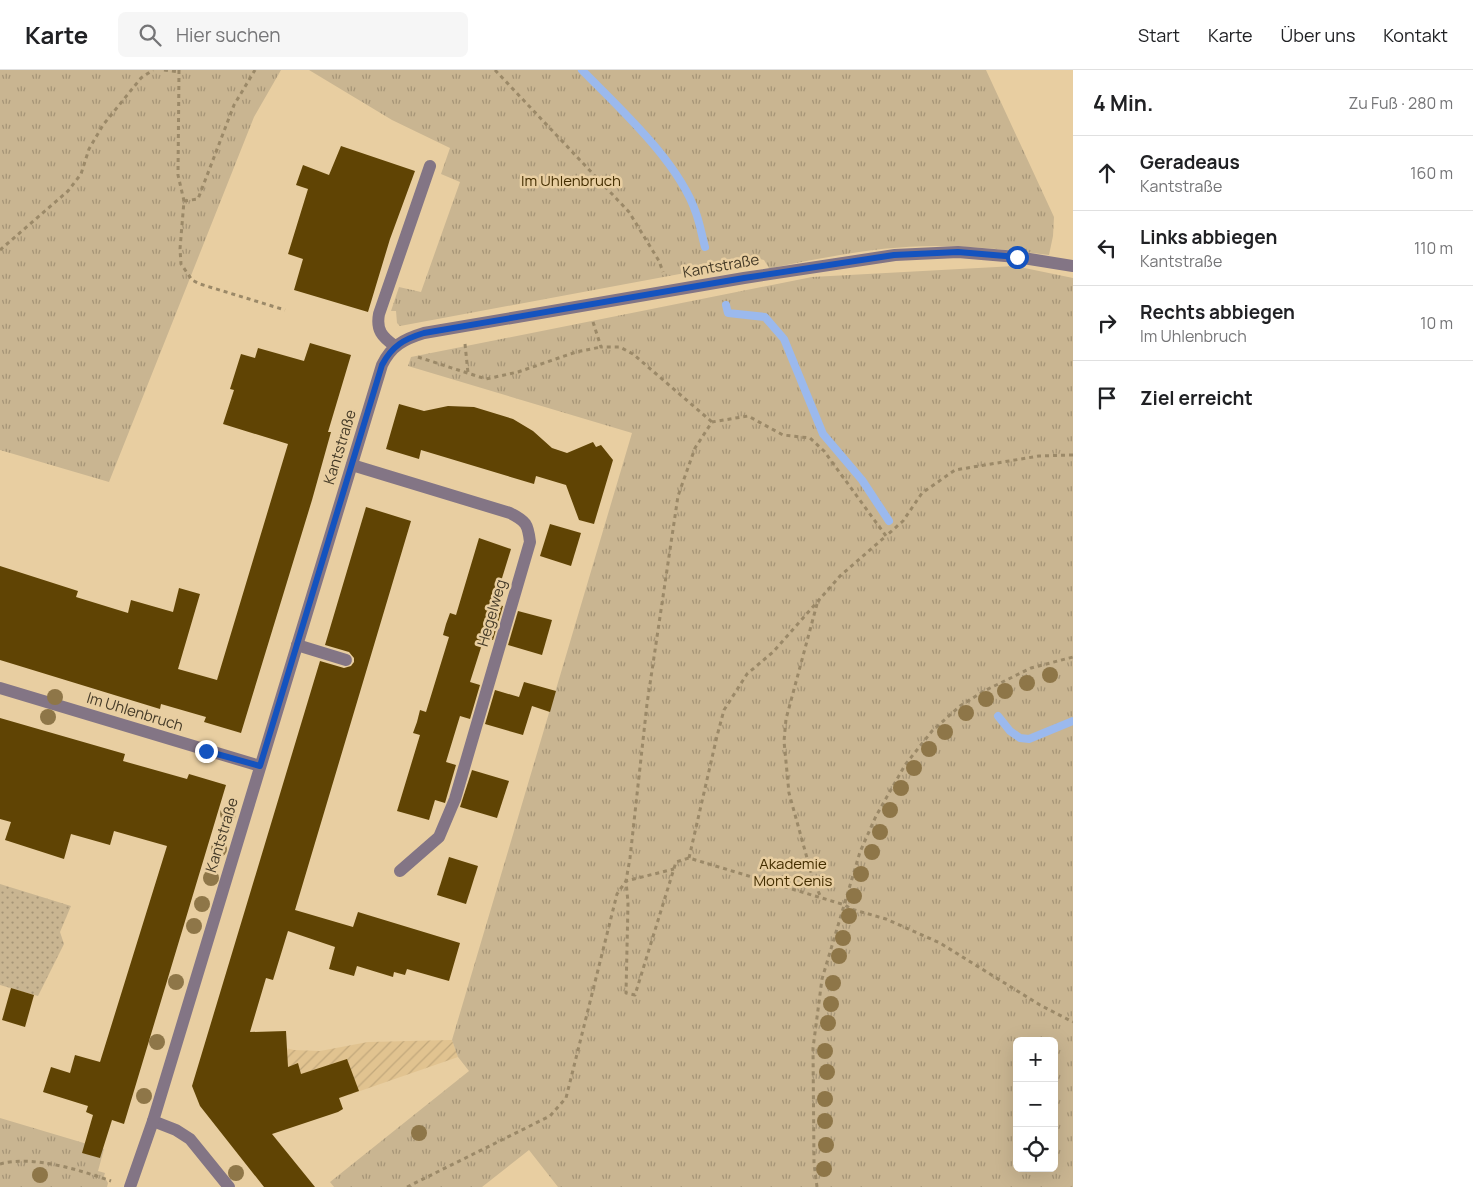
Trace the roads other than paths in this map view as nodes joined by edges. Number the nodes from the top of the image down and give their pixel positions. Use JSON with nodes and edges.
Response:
{"nodes":[{"id":1,"x":430,"y":166,"type":"dead end"},
{"id":2,"x":1073,"y":266,"type":"edge"},
{"id":3,"x":395,"y":346,"type":"junction"},
{"id":4,"x":352,"y":465,"type":"junction"},
{"id":5,"x":297,"y":645,"type":"junction"},
{"id":6,"x":346,"y":660,"type":"dead end"},
{"id":7,"x":0,"y":688,"type":"edge"},
{"id":8,"x":260,"y":766,"type":"junction"},
{"id":9,"x":400,"y":870,"type":"dead end"},
{"id":10,"x":153,"y":1121,"type":"junction"},
{"id":11,"x":130,"y":1187,"type":"edge"},
{"id":12,"x":229,"y":1187,"type":"edge"}],
"edges":[{"from":1,"to":3,"type":"street"},
{"from":2,"to":3,"type":"street","name":"Kantstraße"},
{"from":3,"to":4,"type":"street","name":"Kantstraße"},
{"from":4,"to":5,"type":"street","name":"Kantstraße"},
{"from":4,"to":9,"type":"street","name":"Hegelweg"},
{"from":5,"to":6,"type":"street"},
{"from":5,"to":8,"type":"street","name":"Kantstraße"},
{"from":7,"to":8,"type":"street","name":"Im Uhlenbruch"},
{"from":8,"to":10,"type":"street","name":"Kantstraße"},
{"from":10,"to":11,"type":"street","name":"Kantstraße"},
{"from":10,"to":12,"type":"street"}]}
